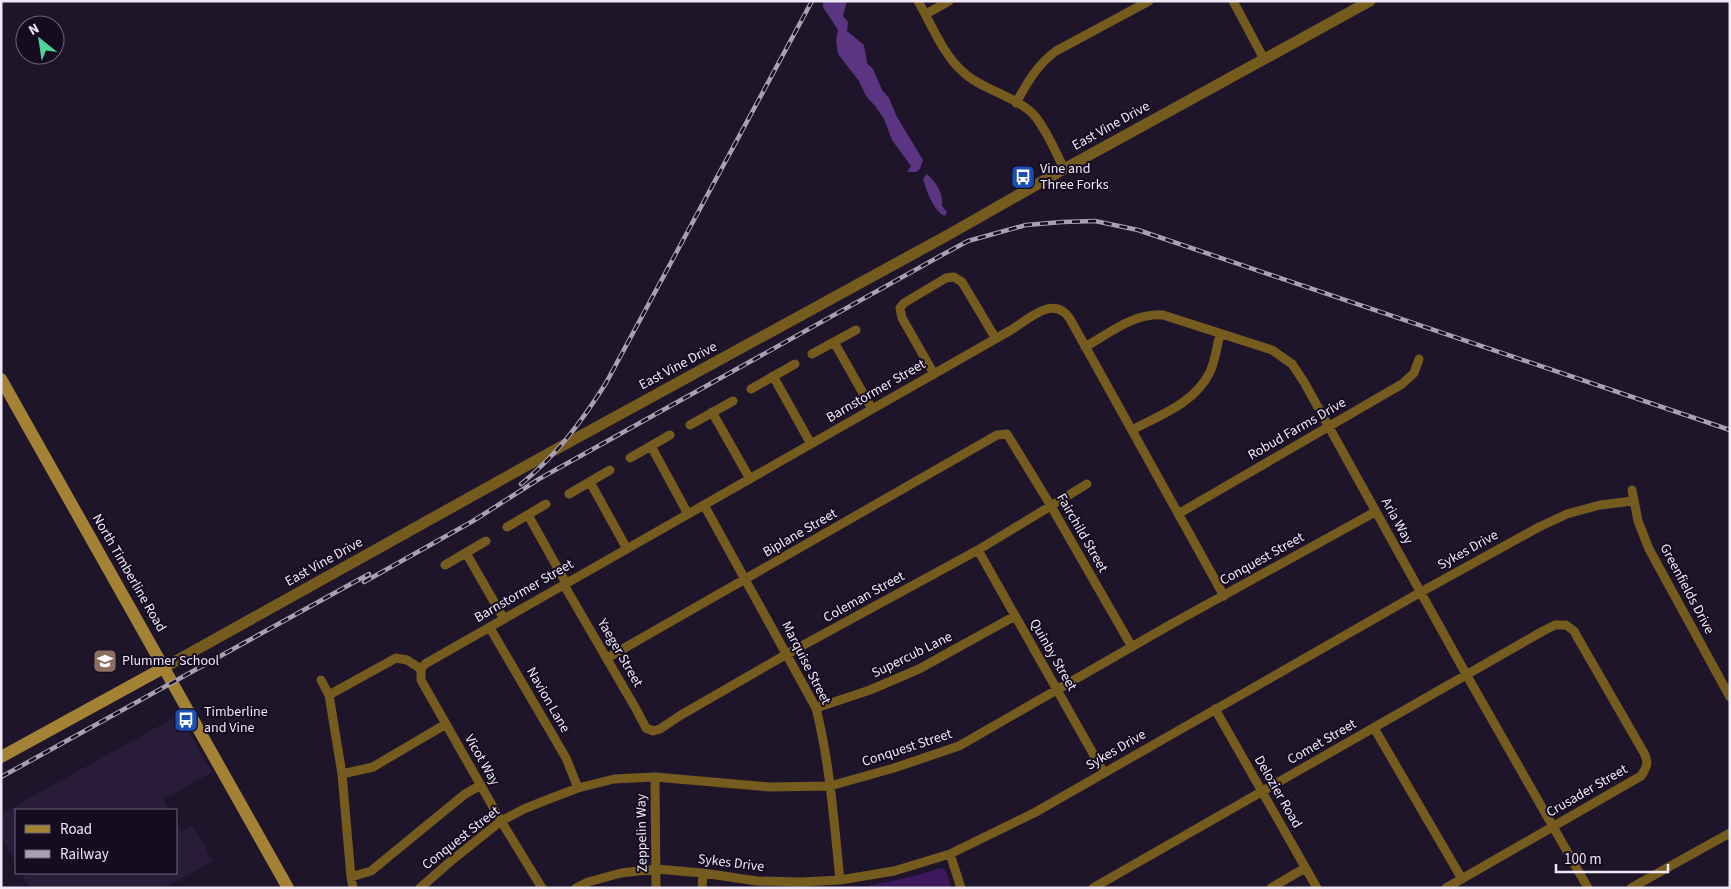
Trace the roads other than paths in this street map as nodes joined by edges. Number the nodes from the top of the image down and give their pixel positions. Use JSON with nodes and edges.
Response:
{"nodes":[{"id":1,"x":918,"y":1,"type":"edge"},
{"id":2,"x":949,"y":1,"type":"edge"},
{"id":3,"x":1149,"y":1,"type":"edge"},
{"id":4,"x":1233,"y":1,"type":"edge"},
{"id":5,"x":1370,"y":1,"type":"edge"},
{"id":6,"x":926,"y":14,"type":"junction"},
{"id":7,"x":1264,"y":59,"type":"junction"},
{"id":8,"x":1016,"y":103,"type":"junction"},
{"id":9,"x":1064,"y":169,"type":"junction"},
{"id":10,"x":856,"y":330,"type":"dead end"},
{"id":11,"x":1220,"y":334,"type":"junction"},
{"id":12,"x":996,"y":338,"type":"junction"},
{"id":13,"x":834,"y":342,"type":"junction"},
{"id":14,"x":1085,"y":347,"type":"junction"},
{"id":15,"x":812,"y":354,"type":"dead end"},
{"id":16,"x":1419,"y":360,"type":"dead end"},
{"id":17,"x":795,"y":364,"type":"dead end"},
{"id":18,"x":934,"y":374,"type":"junction"},
{"id":19,"x":773,"y":376,"type":"junction"},
{"id":20,"x":1,"y":379,"type":"edge"},
{"id":21,"x":751,"y":389,"type":"dead end"},
{"id":22,"x":733,"y":401,"type":"dead end"},
{"id":23,"x":872,"y":409,"type":"junction"},
{"id":24,"x":712,"y":412,"type":"junction"},
{"id":25,"x":690,"y":425,"type":"dead end"},
{"id":26,"x":1329,"y":426,"type":"junction"},
{"id":27,"x":1132,"y":430,"type":"junction"},
{"id":28,"x":1006,"y":434,"type":"joint"},
{"id":29,"x":670,"y":435,"type":"dead end"},
{"id":30,"x":812,"y":444,"type":"junction"},
{"id":31,"x":651,"y":446,"type":"junction"},
{"id":32,"x":630,"y":458,"type":"dead end"},
{"id":33,"x":610,"y":470,"type":"dead end"},
{"id":34,"x":750,"y":479,"type":"junction"},
{"id":35,"x":590,"y":482,"type":"junction"},
{"id":36,"x":1086,"y":484,"type":"dead end"},
{"id":37,"x":1632,"y":490,"type":"dead end"},
{"id":38,"x":569,"y":494,"type":"dead end"},
{"id":39,"x":1633,"y":500,"type":"junction"},
{"id":40,"x":546,"y":504,"type":"dead end"},
{"id":41,"x":704,"y":504,"type":"junction"},
{"id":42,"x":1051,"y":506,"type":"junction"},
{"id":43,"x":1376,"y":512,"type":"junction"},
{"id":44,"x":688,"y":514,"type":"junction"},
{"id":45,"x":1178,"y":514,"type":"junction"},
{"id":46,"x":528,"y":515,"type":"junction"},
{"id":47,"x":507,"y":527,"type":"dead end"},
{"id":48,"x":486,"y":541,"type":"dead end"},
{"id":49,"x":627,"y":549,"type":"junction"},
{"id":50,"x":978,"y":550,"type":"junction"},
{"id":51,"x":466,"y":552,"type":"junction"},
{"id":52,"x":445,"y":565,"type":"dead end"},
{"id":53,"x":746,"y":580,"type":"junction"},
{"id":54,"x":565,"y":584,"type":"junction"},
{"id":55,"x":1421,"y":592,"type":"junction"},
{"id":56,"x":1224,"y":596,"type":"junction"},
{"id":57,"x":1015,"y":616,"type":"junction"},
{"id":58,"x":504,"y":619,"type":"junction"},
{"id":59,"x":1566,"y":625,"type":"joint"},
{"id":60,"x":490,"y":628,"type":"junction"},
{"id":61,"x":1132,"y":647,"type":"junction"},
{"id":62,"x":787,"y":654,"type":"junction"},
{"id":63,"x":607,"y":658,"type":"junction"},
{"id":64,"x":165,"y":667,"type":"junction"},
{"id":65,"x":421,"y":669,"type":"junction"},
{"id":66,"x":1466,"y":674,"type":"junction"},
{"id":67,"x":321,"y":680,"type":"dead end"},
{"id":68,"x":1057,"y":690,"type":"junction"},
{"id":69,"x":329,"y":695,"type":"junction"},
{"id":70,"x":1730,"y":697,"type":"edge"},
{"id":71,"x":816,"y":708,"type":"junction"},
{"id":72,"x":1215,"y":709,"type":"junction"},
{"id":73,"x":446,"y":724,"type":"junction"},
{"id":74,"x":1374,"y":728,"type":"junction"},
{"id":75,"x":653,"y":731,"type":"joint"},
{"id":76,"x":1,"y":757,"type":"edge"},
{"id":77,"x":1104,"y":773,"type":"junction"},
{"id":78,"x":342,"y":774,"type":"junction"},
{"id":79,"x":655,"y":777,"type":"junction"},
{"id":80,"x":481,"y":785,"type":"junction"},
{"id":81,"x":830,"y":786,"type":"junction"},
{"id":82,"x":578,"y":788,"type":"junction"},
{"id":83,"x":1262,"y":792,"type":"junction"},
{"id":84,"x":501,"y":820,"type":"junction"},
{"id":85,"x":1554,"y":826,"type":"junction"},
{"id":86,"x":1730,"y":833,"type":"edge"},
{"id":87,"x":950,"y":854,"type":"junction"},
{"id":88,"x":1306,"y":868,"type":"junction"},
{"id":89,"x":656,"y":869,"type":"junction"},
{"id":90,"x":703,"y":872,"type":"junction"},
{"id":91,"x":351,"y":877,"type":"junction"},
{"id":92,"x":1462,"y":879,"type":"junction"},
{"id":93,"x":840,"y":880,"type":"junction"},
{"id":94,"x":288,"y":888,"type":"edge"},
{"id":95,"x":353,"y":888,"type":"edge"},
{"id":96,"x":420,"y":888,"type":"edge"},
{"id":97,"x":542,"y":888,"type":"edge"},
{"id":98,"x":576,"y":888,"type":"edge"},
{"id":99,"x":656,"y":888,"type":"edge"},
{"id":100,"x":702,"y":888,"type":"edge"},
{"id":101,"x":961,"y":888,"type":"edge"},
{"id":102,"x":1094,"y":888,"type":"edge"},
{"id":103,"x":1271,"y":888,"type":"edge"},
{"id":104,"x":1316,"y":888,"type":"edge"},
{"id":105,"x":1446,"y":888,"type":"edge"},
{"id":106,"x":1588,"y":888,"type":"edge"},
{"id":107,"x":1631,"y":888,"type":"edge"}],
"edges":[{"from":1,"to":6,"type":"street"},
{"from":2,"to":6,"type":"street"},
{"from":3,"to":8,"type":"street"},
{"from":4,"to":7,"type":"street"},
{"from":5,"to":7,"type":"street","name":"East Vine Drive"},
{"from":6,"to":8,"type":"street"},
{"from":7,"to":9,"type":"street","name":"East Vine Drive"},
{"from":8,"to":9,"type":"street"},
{"from":9,"to":64,"type":"street","name":"East Vine Drive"},
{"from":10,"to":13,"type":"street"},
{"from":11,"to":14,"type":"street","name":"Aria Way"},
{"from":11,"to":26,"type":"street","name":"Aria Way"},
{"from":11,"to":27,"type":"street"},
{"from":12,"to":14,"type":"street","name":"Barnstormer Street"},
{"from":12,"to":18,"type":"street","name":"Barnstormer Street"},
{"from":12,"to":18,"type":"street"},
{"from":13,"to":15,"type":"street"},
{"from":13,"to":23,"type":"street"},
{"from":14,"to":27,"type":"street","name":"Barnstormer Street"},
{"from":16,"to":26,"type":"street","name":"Robud Farms Drive"},
{"from":17,"to":19,"type":"street"},
{"from":18,"to":23,"type":"street","name":"Barnstormer Street"},
{"from":19,"to":21,"type":"street"},
{"from":19,"to":30,"type":"street"},
{"from":20,"to":64,"type":"main road","name":"North Timberline Road"},
{"from":22,"to":24,"type":"street"},
{"from":23,"to":30,"type":"street","name":"Barnstormer Street"},
{"from":24,"to":25,"type":"street"},
{"from":24,"to":34,"type":"street"},
{"from":26,"to":43,"type":"street","name":"Aria Way"},
{"from":26,"to":45,"type":"street","name":"Robud Farms Drive"},
{"from":27,"to":45,"type":"street","name":"Barnstormer Street"},
{"from":28,"to":42,"type":"street","name":"Fairchild Street"},
{"from":28,"to":53,"type":"street","name":"Biplane Street"},
{"from":29,"to":31,"type":"street"},
{"from":30,"to":34,"type":"street","name":"Barnstormer Street"},
{"from":31,"to":32,"type":"street"},
{"from":31,"to":44,"type":"street"},
{"from":33,"to":35,"type":"street"},
{"from":34,"to":41,"type":"street","name":"Barnstormer Street"},
{"from":35,"to":38,"type":"street"},
{"from":35,"to":49,"type":"street"},
{"from":36,"to":42,"type":"street","name":"Coleman Street"},
{"from":37,"to":39,"type":"street","name":"Greenfields Drive"},
{"from":39,"to":55,"type":"street","name":"Sykes Drive"},
{"from":39,"to":70,"type":"street","name":"Greenfields Drive"},
{"from":40,"to":46,"type":"street"},
{"from":41,"to":44,"type":"street","name":"Barnstormer Street"},
{"from":41,"to":53,"type":"street","name":"Marquise Street"},
{"from":42,"to":50,"type":"street","name":"Coleman Street"},
{"from":42,"to":61,"type":"street","name":"Fairchild Street"},
{"from":43,"to":55,"type":"street","name":"Aria Way"},
{"from":43,"to":56,"type":"street","name":"Conquest Street"},
{"from":44,"to":49,"type":"street","name":"Barnstormer Street"},
{"from":45,"to":56,"type":"street","name":"Barnstormer Street"},
{"from":46,"to":47,"type":"street"},
{"from":46,"to":54,"type":"street","name":"Yaeger Street"},
{"from":48,"to":51,"type":"street"},
{"from":49,"to":54,"type":"street","name":"Barnstormer Street"},
{"from":50,"to":57,"type":"street","name":"Quinby Street"},
{"from":50,"to":62,"type":"street","name":"Coleman Street"},
{"from":51,"to":52,"type":"street"},
{"from":51,"to":58,"type":"street"},
{"from":53,"to":62,"type":"street","name":"Marquise Street"},
{"from":53,"to":63,"type":"street","name":"Biplane Street"},
{"from":54,"to":58,"type":"street","name":"Barnstormer Street"},
{"from":54,"to":63,"type":"street","name":"Yaeger Street"},
{"from":55,"to":66,"type":"street","name":"Aria Way"},
{"from":55,"to":72,"type":"street","name":"Sykes Drive"},
{"from":56,"to":61,"type":"street","name":"Conquest Street"},
{"from":57,"to":68,"type":"street","name":"Quinby Street"},
{"from":57,"to":71,"type":"street","name":"Supercub Lane"},
{"from":58,"to":60,"type":"street","name":"Barnstormer Street"},
{"from":59,"to":66,"type":"street","name":"Comet Street"},
{"from":59,"to":85,"type":"street","name":"Crusader Street"},
{"from":60,"to":65,"type":"street","name":"Barnstormer Street"},
{"from":60,"to":82,"type":"street","name":"Navion Lane"},
{"from":61,"to":68,"type":"street","name":"Conquest Street"},
{"from":62,"to":71,"type":"street","name":"Marquise Street"},
{"from":62,"to":75,"type":"street","name":"Coleman Street"},
{"from":63,"to":75,"type":"street","name":"Yaeger Street"},
{"from":64,"to":76,"type":"main road","name":"East Vine Drive"},
{"from":64,"to":94,"type":"main road","name":"North Timberline Road"},
{"from":65,"to":69,"type":"street"},
{"from":65,"to":73,"type":"street","name":"Vicot Way"},
{"from":66,"to":74,"type":"street","name":"Comet Street"},
{"from":66,"to":85,"type":"street","name":"Aria Way"},
{"from":67,"to":69,"type":"street"},
{"from":68,"to":77,"type":"street","name":"Quinby Street"},
{"from":68,"to":81,"type":"street","name":"Conquest Street"},
{"from":69,"to":78,"type":"street"},
{"from":71,"to":81,"type":"street","name":"Marquise Street"},
{"from":72,"to":77,"type":"street","name":"Sykes Drive"},
{"from":72,"to":83,"type":"street","name":"Delozier Road"},
{"from":73,"to":78,"type":"street"},
{"from":73,"to":80,"type":"street","name":"Vicot Way"},
{"from":74,"to":83,"type":"street","name":"Comet Street"},
{"from":74,"to":92,"type":"street"},
{"from":77,"to":87,"type":"street","name":"Sykes Drive"},
{"from":78,"to":91,"type":"street"},
{"from":79,"to":81,"type":"street","name":"Conquest Street"},
{"from":79,"to":82,"type":"street","name":"Conquest Street"},
{"from":79,"to":89,"type":"street","name":"Zeppelin Way"},
{"from":80,"to":84,"type":"street","name":"Vicot Way"},
{"from":80,"to":91,"type":"street"},
{"from":81,"to":93,"type":"street","name":"Marquise Street"},
{"from":82,"to":84,"type":"street","name":"Conquest Street"},
{"from":83,"to":88,"type":"street","name":"Delozier Road"},
{"from":83,"to":102,"type":"street","name":"Comet Street"},
{"from":84,"to":96,"type":"street","name":"Conquest Street"},
{"from":84,"to":97,"type":"street","name":"Vicot Way"},
{"from":85,"to":92,"type":"street","name":"Crusader Street"},
{"from":85,"to":106,"type":"street","name":"Aria Way"},
{"from":86,"to":107,"type":"street"},
{"from":87,"to":93,"type":"street","name":"Sykes Drive"},
{"from":87,"to":101,"type":"street"},
{"from":88,"to":103,"type":"street"},
{"from":88,"to":104,"type":"street","name":"Delozier Road"},
{"from":89,"to":90,"type":"street","name":"Sykes Drive"},
{"from":89,"to":98,"type":"street","name":"Sykes Drive"},
{"from":89,"to":99,"type":"street","name":"Zeppelin Way"},
{"from":90,"to":93,"type":"street","name":"Sykes Drive"},
{"from":90,"to":100,"type":"street"},
{"from":91,"to":95,"type":"street"},
{"from":92,"to":105,"type":"street","name":"Crusader Street"}]}
